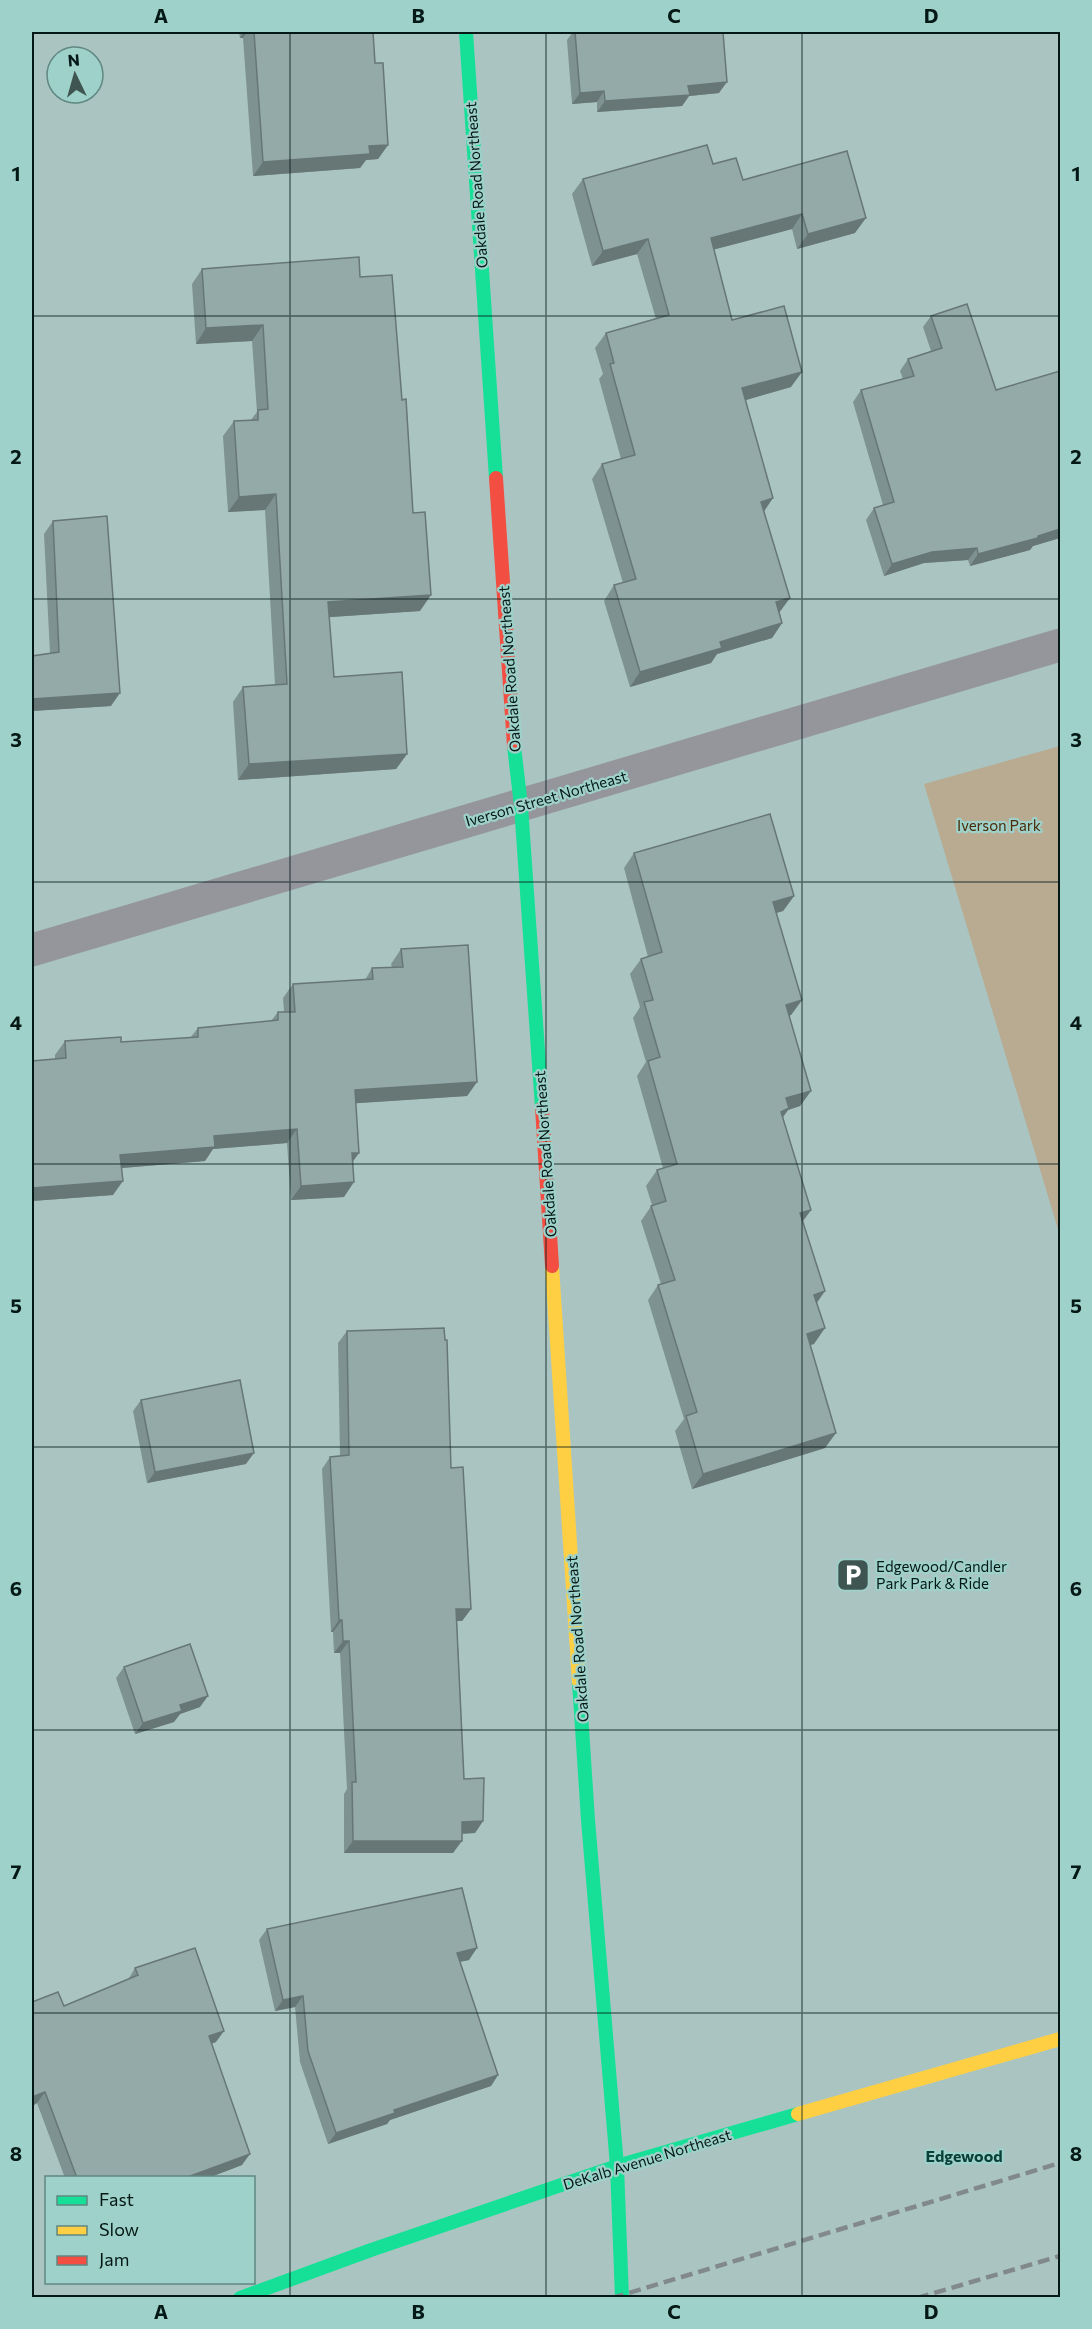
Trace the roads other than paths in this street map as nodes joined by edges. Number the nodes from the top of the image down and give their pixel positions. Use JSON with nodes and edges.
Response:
{"nodes":[{"id":1,"x":466,"y":32,"type":"edge"},
{"id":2,"x":1060,"y":645,"type":"edge"},
{"id":3,"x":521,"y":806,"type":"junction"},
{"id":4,"x":32,"y":950,"type":"edge"},
{"id":5,"x":1060,"y":2039,"type":"edge"},
{"id":6,"x":617,"y":2166,"type":"junction"},
{"id":7,"x":240,"y":2298,"type":"edge"},
{"id":8,"x":622,"y":2298,"type":"edge"}],
"edges":[{"from":1,"to":3,"type":"street","name":"Oakdale Road Northeast"},
{"from":2,"to":3,"type":"street","name":"Iverson Street Northeast"},
{"from":3,"to":4,"type":"street","name":"Iverson Street Northeast"},
{"from":3,"to":6,"type":"street","name":"Oakdale Road Northeast"},
{"from":5,"to":6,"type":"street","name":"DeKalb Avenue Northeast"},
{"from":6,"to":7,"type":"street","name":"DeKalb Avenue Northeast"},
{"from":6,"to":8,"type":"street","name":"Oakdale Road Northeast"}]}
